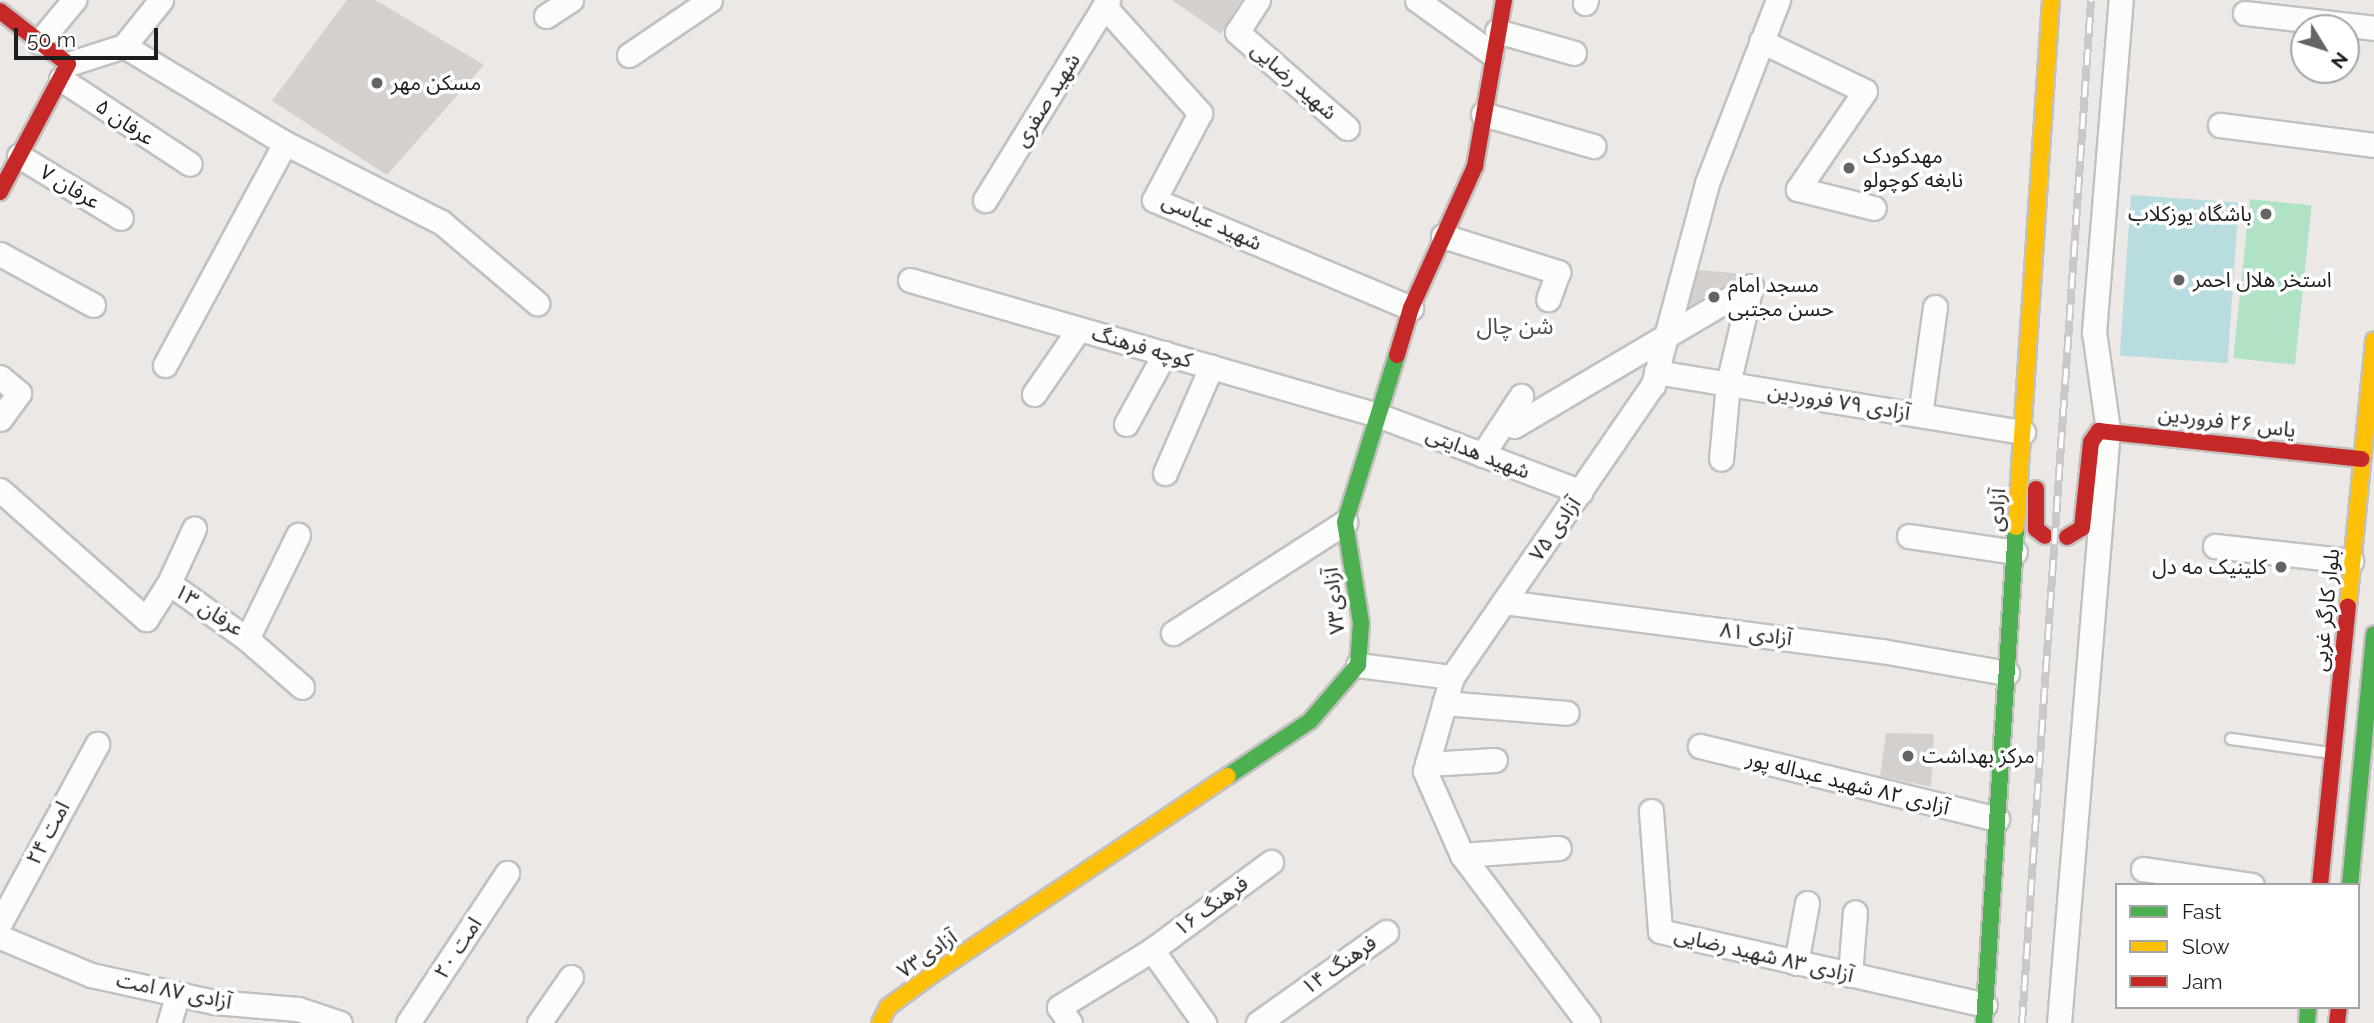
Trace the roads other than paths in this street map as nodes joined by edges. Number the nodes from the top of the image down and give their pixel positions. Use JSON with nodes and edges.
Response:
{"nodes":[{"id":1,"x":74,"y":0,"type":"edge"},
{"id":2,"x":162,"y":0,"type":"edge"},
{"id":3,"x":572,"y":0,"type":"edge"},
{"id":4,"x":710,"y":0,"type":"edge"},
{"id":5,"x":1258,"y":0,"type":"edge"},
{"id":6,"x":1417,"y":0,"type":"edge"},
{"id":7,"x":1504,"y":0,"type":"edge"},
{"id":8,"x":1778,"y":0,"type":"edge"},
{"id":9,"x":2051,"y":0,"type":"edge"},
{"id":10,"x":2121,"y":0,"type":"edge"},
{"id":11,"x":1106,"y":3,"type":"edge"},
{"id":12,"x":0,"y":11,"type":"edge"},
{"id":13,"x":2245,"y":13,"type":"dead end"},
{"id":14,"x":546,"y":16,"type":"dead end"},
{"id":15,"x":2374,"y":28,"type":"edge"},
{"id":16,"x":1497,"y":31,"type":"junction"},
{"id":17,"x":1761,"y":41,"type":"junction"},
{"id":18,"x":39,"y":42,"type":"junction"},
{"id":19,"x":124,"y":46,"type":"junction"},
{"id":20,"x":1491,"y":53,"type":"junction"},
{"id":21,"x":1574,"y":53,"type":"dead end"},
{"id":22,"x":629,"y":55,"type":"dead end"},
{"id":23,"x":65,"y":71,"type":"junction"},
{"id":24,"x":1483,"y":114,"type":"junction"},
{"id":25,"x":2220,"y":125,"type":"dead end"},
{"id":26,"x":1347,"y":128,"type":"dead end"},
{"id":27,"x":285,"y":143,"type":"junction"},
{"id":28,"x":2374,"y":145,"type":"edge"},
{"id":29,"x":1593,"y":146,"type":"dead end"},
{"id":30,"x":19,"y":156,"type":"junction"},
{"id":31,"x":190,"y":164,"type":"dead end"},
{"id":32,"x":0,"y":192,"type":"edge"},
{"id":33,"x":985,"y":200,"type":"dead end"},
{"id":34,"x":1874,"y":208,"type":"dead end"},
{"id":35,"x":121,"y":218,"type":"dead end"},
{"id":36,"x":1443,"y":236,"type":"junction"},
{"id":37,"x":0,"y":254,"type":"edge"},
{"id":38,"x":910,"y":280,"type":"dead end"},
{"id":39,"x":1548,"y":299,"type":"dead end"},
{"id":40,"x":537,"y":303,"type":"dead end"},
{"id":41,"x":93,"y":305,"type":"dead end"},
{"id":42,"x":1935,"y":307,"type":"dead end"},
{"id":43,"x":1411,"y":308,"type":"junction"},
{"id":44,"x":1079,"y":329,"type":"junction"},
{"id":45,"x":2374,"y":340,"type":"edge"},
{"id":46,"x":1165,"y":353,"type":"junction"},
{"id":47,"x":165,"y":365,"type":"dead end"},
{"id":48,"x":1211,"y":367,"type":"junction"},
{"id":49,"x":1656,"y":372,"type":"junction"},
{"id":50,"x":0,"y":377,"type":"edge"},
{"id":51,"x":1728,"y":384,"type":"junction"},
{"id":52,"x":1034,"y":394,"type":"dead end"},
{"id":53,"x":1521,"y":397,"type":"dead end"},
{"id":54,"x":1375,"y":414,"type":"junction"},
{"id":55,"x":1920,"y":415,"type":"junction"},
{"id":56,"x":0,"y":419,"type":"edge"},
{"id":57,"x":1126,"y":424,"type":"dead end"},
{"id":58,"x":1514,"y":426,"type":"dead end"},
{"id":59,"x":2100,"y":436,"type":"junction"},
{"id":60,"x":2034,"y":443,"type":"junction"},
{"id":61,"x":1482,"y":454,"type":"junction"},
{"id":62,"x":1721,"y":459,"type":"dead end"},
{"id":63,"x":2362,"y":459,"type":"junction"},
{"id":64,"x":1165,"y":473,"type":"dead end"},
{"id":65,"x":1581,"y":492,"type":"junction"},
{"id":66,"x":3,"y":499,"type":"edge"},
{"id":67,"x":1345,"y":522,"type":"junction"},
{"id":68,"x":194,"y":529,"type":"dead end"},
{"id":69,"x":298,"y":535,"type":"dead end"},
{"id":70,"x":1909,"y":536,"type":"dead end"},
{"id":71,"x":2045,"y":536,"type":"dead end"},
{"id":72,"x":2067,"y":537,"type":"dead end"},
{"id":73,"x":2215,"y":546,"type":"dead end"},
{"id":74,"x":2015,"y":552,"type":"junction"},
{"id":75,"x":2351,"y":561,"type":"junction"},
{"id":76,"x":169,"y":583,"type":"junction"},
{"id":77,"x":1504,"y":602,"type":"junction"},
{"id":78,"x":1173,"y":633,"type":"dead end"},
{"id":79,"x":2374,"y":634,"type":"edge"},
{"id":80,"x":247,"y":639,"type":"junction"},
{"id":81,"x":1358,"y":665,"type":"junction"},
{"id":82,"x":2007,"y":673,"type":"junction"},
{"id":83,"x":1452,"y":677,"type":"junction"},
{"id":84,"x":302,"y":687,"type":"dead end"},
{"id":85,"x":1444,"y":703,"type":"junction"},
{"id":86,"x":1567,"y":713,"type":"dead end"},
{"id":87,"x":2231,"y":739,"type":"dead end"},
{"id":88,"x":97,"y":744,"type":"dead end"},
{"id":89,"x":1700,"y":746,"type":"dead end"},
{"id":90,"x":2333,"y":754,"type":"junction"},
{"id":91,"x":1495,"y":760,"type":"dead end"},
{"id":92,"x":1427,"y":764,"type":"junction"},
{"id":93,"x":2367,"y":771,"type":"edge"},
{"id":94,"x":1651,"y":811,"type":"dead end"},
{"id":95,"x":1997,"y":819,"type":"junction"},
{"id":96,"x":1559,"y":848,"type":"dead end"},
{"id":97,"x":1462,"y":855,"type":"junction"},
{"id":98,"x":1271,"y":862,"type":"dead end"},
{"id":99,"x":2143,"y":869,"type":"dead end"},
{"id":100,"x":507,"y":873,"type":"dead end"},
{"id":101,"x":2238,"y":883,"type":"edge"},
{"id":102,"x":2320,"y":883,"type":"edge"},
{"id":103,"x":2350,"y":883,"type":"edge"},
{"id":104,"x":1807,"y":903,"type":"dead end"},
{"id":105,"x":1855,"y":912,"type":"dead end"},
{"id":106,"x":0,"y":923,"type":"edge"},
{"id":107,"x":1386,"y":932,"type":"dead end"},
{"id":108,"x":0,"y":937,"type":"edge"},
{"id":109,"x":1152,"y":950,"type":"junction"},
{"id":110,"x":1796,"y":963,"type":"junction"},
{"id":111,"x":1850,"y":975,"type":"junction"},
{"id":112,"x":571,"y":977,"type":"dead end"},
{"id":113,"x":178,"y":994,"type":"junction"},
{"id":114,"x":224,"y":1013,"type":"edge"},
{"id":115,"x":1984,"y":1014,"type":"edge"},
{"id":116,"x":169,"y":1023,"type":"edge"},
{"id":117,"x":340,"y":1023,"type":"edge"},
{"id":118,"x":408,"y":1023,"type":"edge"},
{"id":119,"x":538,"y":1023,"type":"edge"},
{"id":120,"x":880,"y":1023,"type":"edge"},
{"id":121,"x":1070,"y":1023,"type":"edge"},
{"id":122,"x":1204,"y":1023,"type":"edge"},
{"id":123,"x":1258,"y":1023,"type":"edge"},
{"id":124,"x":1588,"y":1023,"type":"edge"},
{"id":125,"x":2059,"y":1023,"type":"edge"}],
"edges":[{"from":1,"to":18,"type":"street"},
{"from":2,"to":19,"type":"street"},
{"from":3,"to":14,"type":"street"},
{"from":4,"to":22,"type":"street"},
{"from":5,"to":26,"type":"street","name":"شهید رضایی"},
{"from":6,"to":20,"type":"street"},
{"from":7,"to":16,"type":"street","name":"آزادی۷۳"},
{"from":8,"to":17,"type":"street","name":"آزادی ۷۵"},
{"from":9,"to":60,"type":"street","name":"آزادی"},
{"from":10,"to":59,"type":"street"},
{"from":11,"to":33,"type":"street","name":"شهید صفری"},
{"from":11,"to":43,"type":"street","name":"شهید عباسی"},
{"from":12,"to":18,"type":"street"},
{"from":13,"to":15,"type":"street"},
{"from":16,"to":20,"type":"street","name":"آزادی۷۳"},
{"from":16,"to":21,"type":"street"},
{"from":17,"to":34,"type":"street"},
{"from":17,"to":49,"type":"street","name":"آزادی ۷۵"},
{"from":18,"to":23,"type":"street"},
{"from":19,"to":23,"type":"street"},
{"from":19,"to":27,"type":"street"},
{"from":20,"to":24,"type":"street","name":"آزادی۷۳"},
{"from":23,"to":30,"type":"street"},
{"from":23,"to":31,"type":"street","name":"عرفان ۵"},
{"from":24,"to":29,"type":"street"},
{"from":24,"to":36,"type":"street","name":"آزادی۷۳"},
{"from":25,"to":28,"type":"street"},
{"from":27,"to":40,"type":"street"},
{"from":27,"to":47,"type":"street"},
{"from":30,"to":32,"type":"street"},
{"from":30,"to":35,"type":"street","name":"عرفان ۷"},
{"from":36,"to":39,"type":"street"},
{"from":36,"to":43,"type":"street","name":"آزادی۷۳"},
{"from":37,"to":41,"type":"street"},
{"from":38,"to":44,"type":"street","name":"کوچه فرهنگ"},
{"from":42,"to":55,"type":"street"},
{"from":43,"to":54,"type":"street","name":"آزادی۷۳"},
{"from":44,"to":46,"type":"street","name":"کوچه فرهنگ"},
{"from":44,"to":52,"type":"street"},
{"from":45,"to":63,"type":"street","name":"بلوار کارگر غربی"},
{"from":46,"to":48,"type":"street","name":"کوچه فرهنگ"},
{"from":46,"to":57,"type":"street"},
{"from":48,"to":54,"type":"street","name":"کوچه فرهنگ"},
{"from":48,"to":64,"type":"street"},
{"from":49,"to":51,"type":"street","name":"آزادی ۷۹ فروردین"},
{"from":49,"to":65,"type":"street","name":"آزادی ۷۵"},
{"from":50,"to":56,"type":"street"},
{"from":51,"to":55,"type":"street","name":"آزادی ۷۹ فروردین"},
{"from":51,"to":58,"type":"street"},
{"from":51,"to":62,"type":"street"},
{"from":53,"to":61,"type":"street"},
{"from":54,"to":61,"type":"street","name":"شهید هدایتی"},
{"from":54,"to":67,"type":"street","name":"آزادی۷۳"},
{"from":55,"to":60,"type":"street","name":"آزادی ۷۹ فروردین"},
{"from":59,"to":63,"type":"street","name":"یاس ۲۶ فروردین"},
{"from":59,"to":72,"type":"street"},
{"from":59,"to":125,"type":"street"},
{"from":60,"to":71,"type":"street"},
{"from":60,"to":74,"type":"street","name":"آزادی"},
{"from":61,"to":65,"type":"street","name":"شهید هدایتی"},
{"from":63,"to":75,"type":"street","name":"بلوار کارگر غربی"},
{"from":65,"to":77,"type":"street","name":"آزادی ۷۵"},
{"from":66,"to":76,"type":"street","name":"عرفان ۱۳"},
{"from":67,"to":78,"type":"street"},
{"from":67,"to":81,"type":"street","name":"آزادی۷۳"},
{"from":68,"to":76,"type":"street"},
{"from":69,"to":80,"type":"street","name":"عرفان ۱۳"},
{"from":70,"to":74,"type":"street"},
{"from":73,"to":75,"type":"street"},
{"from":74,"to":82,"type":"street","name":"آزادی"},
{"from":75,"to":90,"type":"street","name":"بلوار کارگر غربی"},
{"from":76,"to":80,"type":"street","name":"عرفان ۱۳"},
{"from":77,"to":82,"type":"street","name":"آزادی ۸۱"},
{"from":77,"to":83,"type":"street","name":"آزادی ۷۵"},
{"from":79,"to":93,"type":"street"},
{"from":80,"to":84,"type":"street"},
{"from":81,"to":83,"type":"street"},
{"from":81,"to":120,"type":"street","name":"آزادی۷۳"},
{"from":82,"to":95,"type":"street","name":"آزادی"},
{"from":83,"to":85,"type":"street","name":"آزادی ۷۵"},
{"from":85,"to":86,"type":"street"},
{"from":85,"to":92,"type":"street","name":"آزادی ۷۵"},
{"from":87,"to":90,"type":"lane"},
{"from":88,"to":106,"type":"street","name":"امت ۲۴"},
{"from":89,"to":95,"type":"street","name":"آزادی ۸۲ شهید عبداله پور"},
{"from":90,"to":102,"type":"street","name":"بلوار کارگر غربی"},
{"from":91,"to":92,"type":"street"},
{"from":92,"to":97,"type":"street"},
{"from":93,"to":103,"type":"street"},
{"from":94,"to":110,"type":"street","name":"آزادی ۸۳ شهید رضایی"},
{"from":95,"to":115,"type":"street","name":"آزادی"},
{"from":96,"to":97,"type":"street"},
{"from":97,"to":124,"type":"street"},
{"from":98,"to":109,"type":"street","name":"فرهنگ ۱۶"},
{"from":99,"to":101,"type":"street"},
{"from":100,"to":118,"type":"street","name":"امت ۲۰"},
{"from":104,"to":110,"type":"street"},
{"from":105,"to":111,"type":"street"},
{"from":107,"to":123,"type":"street","name":"فرهنگ ۱۴"},
{"from":108,"to":113,"type":"street","name":"آزادی ۸۷ امت"},
{"from":109,"to":121,"type":"street","name":"فرهنگ ۱۶"},
{"from":109,"to":122,"type":"street"},
{"from":110,"to":111,"type":"street","name":"آزادی ۸۳ شهید رضایی"},
{"from":111,"to":115,"type":"street","name":"آزادی ۸۳ شهید رضایی"},
{"from":112,"to":119,"type":"street"},
{"from":113,"to":114,"type":"street","name":"آزادی ۸۷ امت"},
{"from":113,"to":116,"type":"street"},
{"from":114,"to":117,"type":"street","name":"آزادی ۸۷ امت"}]}
